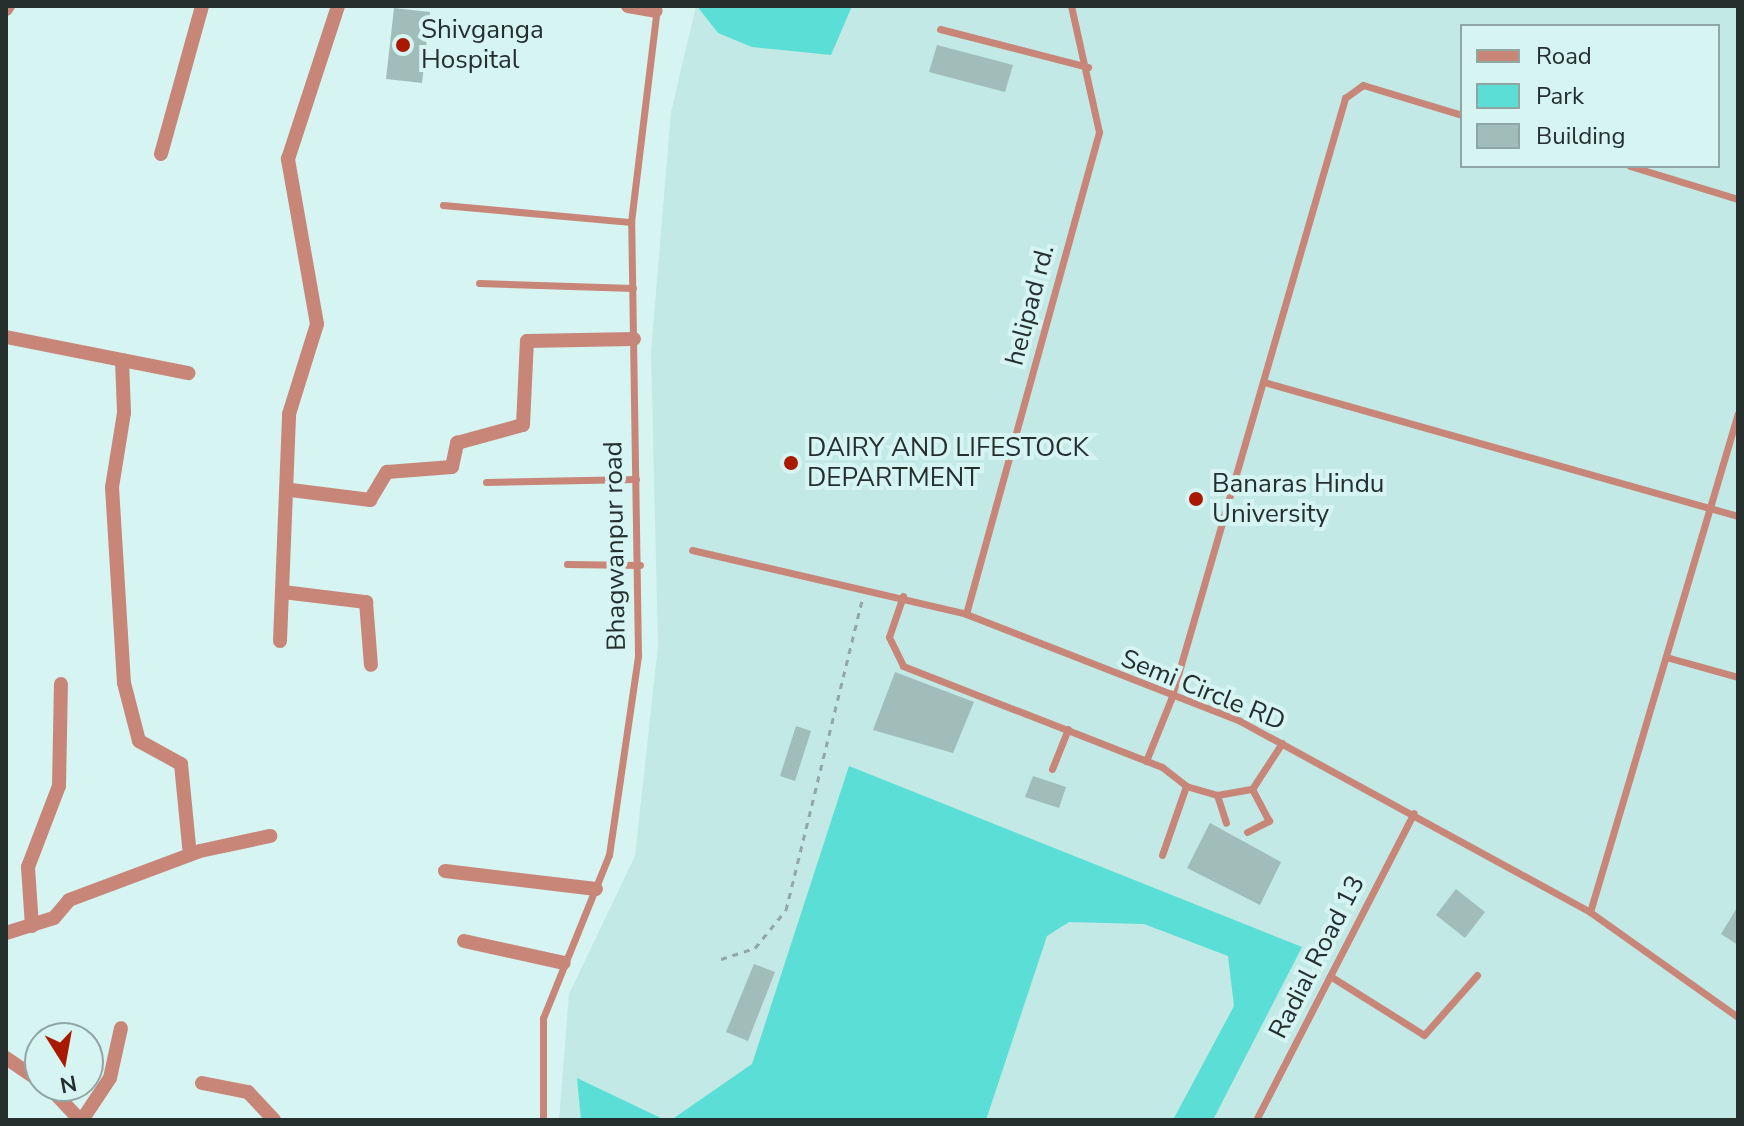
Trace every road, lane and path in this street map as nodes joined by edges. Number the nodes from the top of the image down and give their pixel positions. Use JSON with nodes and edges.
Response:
{"nodes":[{"id":1,"x":202,"y":6,"type":"edge"},
{"id":2,"x":338,"y":6,"type":"edge"},
{"id":3,"x":628,"y":6,"type":"edge"},
{"id":4,"x":1071,"y":6,"type":"edge"},
{"id":5,"x":657,"y":8,"type":"edge"},
{"id":6,"x":940,"y":29,"type":"dead end"},
{"id":7,"x":1088,"y":67,"type":"junction"},
{"id":8,"x":1460,"y":114,"type":"edge"},
{"id":9,"x":161,"y":154,"type":"dead end"},
{"id":10,"x":1637,"y":168,"type":"edge"},
{"id":11,"x":1738,"y":199,"type":"edge"},
{"id":12,"x":443,"y":205,"type":"dead end"},
{"id":13,"x":631,"y":222,"type":"junction"},
{"id":14,"x":479,"y":283,"type":"dead end"},
{"id":15,"x":633,"y":288,"type":"junction"},
{"id":16,"x":6,"y":337,"type":"edge"},
{"id":17,"x":634,"y":339,"type":"junction"},
{"id":18,"x":122,"y":360,"type":"junction"},
{"id":19,"x":188,"y":373,"type":"dead end"},
{"id":20,"x":1264,"y":382,"type":"junction"},
{"id":21,"x":1738,"y":413,"type":"edge"},
{"id":22,"x":636,"y":479,"type":"junction"},
{"id":23,"x":486,"y":482,"type":"dead end"},
{"id":24,"x":291,"y":490,"type":"junction"},
{"id":25,"x":1711,"y":508,"type":"junction"},
{"id":26,"x":1738,"y":516,"type":"edge"},
{"id":27,"x":692,"y":550,"type":"dead end"},
{"id":28,"x":567,"y":564,"type":"dead end"},
{"id":29,"x":640,"y":565,"type":"junction"},
{"id":30,"x":866,"y":587,"type":"junction"},
{"id":31,"x":283,"y":592,"type":"junction"},
{"id":32,"x":903,"y":596,"type":"junction"},
{"id":33,"x":966,"y":614,"type":"junction"},
{"id":34,"x":280,"y":641,"type":"dead end"},
{"id":35,"x":1666,"y":657,"type":"junction"},
{"id":36,"x":371,"y":665,"type":"dead end"},
{"id":37,"x":1738,"y":677,"type":"edge"},
{"id":38,"x":61,"y":684,"type":"dead end"},
{"id":39,"x":1171,"y":699,"type":"junction"},
{"id":40,"x":1068,"y":729,"type":"junction"},
{"id":41,"x":1282,"y":743,"type":"junction"},
{"id":42,"x":1146,"y":761,"type":"junction"},
{"id":43,"x":1052,"y":769,"type":"dead end"},
{"id":44,"x":1186,"y":786,"type":"junction"},
{"id":45,"x":1252,"y":789,"type":"junction"},
{"id":46,"x":1217,"y":795,"type":"junction"},
{"id":47,"x":1414,"y":813,"type":"junction"},
{"id":48,"x":1226,"y":823,"type":"dead end"},
{"id":49,"x":1247,"y":832,"type":"dead end"},
{"id":50,"x":270,"y":836,"type":"dead end"},
{"id":51,"x":190,"y":855,"type":"junction"},
{"id":52,"x":1162,"y":855,"type":"dead end"},
{"id":53,"x":445,"y":871,"type":"dead end"},
{"id":54,"x":596,"y":889,"type":"junction"},
{"id":55,"x":1590,"y":912,"type":"junction"},
{"id":56,"x":32,"y":926,"type":"junction"},
{"id":57,"x":6,"y":933,"type":"edge"},
{"id":58,"x":464,"y":941,"type":"dead end"},
{"id":59,"x":721,"y":959,"type":"dead end"},
{"id":60,"x":564,"y":963,"type":"junction"},
{"id":61,"x":1477,"y":975,"type":"dead end"},
{"id":62,"x":1330,"y":976,"type":"junction"},
{"id":63,"x":1738,"y":1017,"type":"edge"},
{"id":64,"x":121,"y":1028,"type":"dead end"},
{"id":65,"x":6,"y":1058,"type":"edge"},
{"id":66,"x":24,"y":1070,"type":"edge"},
{"id":67,"x":202,"y":1083,"type":"dead end"},
{"id":68,"x":64,"y":1102,"type":"edge"},
{"id":69,"x":81,"y":1120,"type":"edge"},
{"id":70,"x":274,"y":1120,"type":"edge"},
{"id":71,"x":543,"y":1120,"type":"edge"},
{"id":72,"x":1256,"y":1120,"type":"edge"}],
"edges":[{"from":1,"to":9,"type":"street"},
{"from":2,"to":24,"type":"street"},
{"from":3,"to":5,"type":"street"},
{"from":4,"to":7,"type":"lane","name":"helipad rd."},
{"from":5,"to":13,"type":"lane","name":"Bhagwanpur road"},
{"from":6,"to":7,"type":"lane"},
{"from":7,"to":33,"type":"lane","name":"helipad rd."},
{"from":8,"to":20,"type":"lane"},
{"from":10,"to":11,"type":"lane"},
{"from":12,"to":13,"type":"lane"},
{"from":13,"to":15,"type":"lane","name":"Bhagwanpur road"},
{"from":14,"to":15,"type":"lane"},
{"from":15,"to":17,"type":"lane","name":"Bhagwanpur road"},
{"from":16,"to":18,"type":"street"},
{"from":17,"to":22,"type":"lane","name":"Bhagwanpur road"},
{"from":17,"to":24,"type":"street"},
{"from":18,"to":19,"type":"street"},
{"from":18,"to":51,"type":"street"},
{"from":20,"to":25,"type":"lane"},
{"from":20,"to":39,"type":"lane"},
{"from":21,"to":25,"type":"lane"},
{"from":22,"to":23,"type":"lane"},
{"from":22,"to":29,"type":"lane","name":"Bhagwanpur road"},
{"from":24,"to":31,"type":"street"},
{"from":25,"to":26,"type":"lane"},
{"from":25,"to":35,"type":"lane"},
{"from":27,"to":30,"type":"lane","name":"Semi Circle RD"},
{"from":28,"to":29,"type":"lane"},
{"from":29,"to":54,"type":"lane","name":"Bhagwanpur road"},
{"from":30,"to":32,"type":"lane","name":"Semi Circle RD"},
{"from":30,"to":59,"type":"path"},
{"from":31,"to":34,"type":"street"},
{"from":31,"to":36,"type":"street"},
{"from":32,"to":33,"type":"lane","name":"Semi Circle RD"},
{"from":32,"to":40,"type":"lane"},
{"from":33,"to":39,"type":"lane","name":"Semi Circle RD"},
{"from":35,"to":37,"type":"lane"},
{"from":35,"to":55,"type":"lane"},
{"from":38,"to":56,"type":"street"},
{"from":39,"to":41,"type":"lane","name":"Semi Circle RD"},
{"from":39,"to":42,"type":"lane"},
{"from":40,"to":42,"type":"lane"},
{"from":40,"to":43,"type":"lane"},
{"from":41,"to":45,"type":"lane"},
{"from":41,"to":47,"type":"lane","name":"Semi Circle RD"},
{"from":42,"to":44,"type":"lane"},
{"from":44,"to":46,"type":"lane"},
{"from":44,"to":52,"type":"lane"},
{"from":45,"to":46,"type":"lane"},
{"from":45,"to":49,"type":"lane"},
{"from":46,"to":48,"type":"lane"},
{"from":47,"to":55,"type":"lane","name":"Semi Circle RD"},
{"from":47,"to":62,"type":"lane","name":"Radial Road 13"},
{"from":50,"to":51,"type":"street"},
{"from":51,"to":56,"type":"street"},
{"from":53,"to":54,"type":"street"},
{"from":54,"to":60,"type":"lane","name":"Bhagwanpur road"},
{"from":55,"to":63,"type":"lane","name":"Semi Circle RD"},
{"from":56,"to":57,"type":"street"},
{"from":58,"to":60,"type":"street"},
{"from":60,"to":71,"type":"lane","name":"Bhagwanpur road"},
{"from":61,"to":62,"type":"lane"},
{"from":62,"to":72,"type":"lane","name":"Radial Road 13"},
{"from":64,"to":69,"type":"street"},
{"from":65,"to":66,"type":"street"},
{"from":67,"to":70,"type":"street"},
{"from":68,"to":69,"type":"street"}]}
